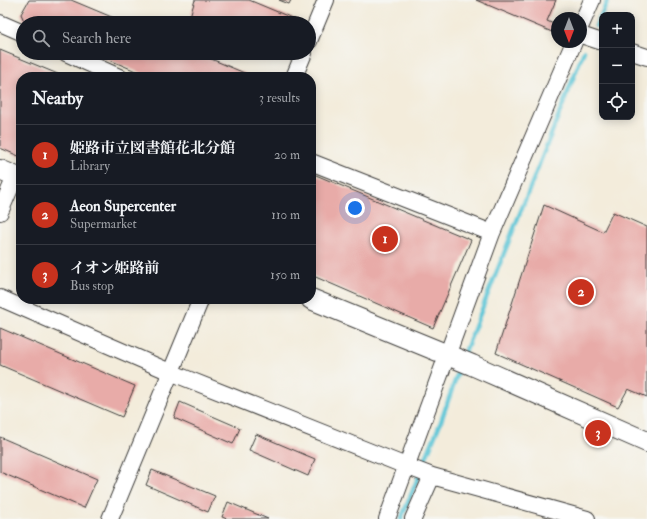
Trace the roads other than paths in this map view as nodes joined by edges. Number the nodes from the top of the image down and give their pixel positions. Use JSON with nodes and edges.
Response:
{"nodes":[{"id":1,"x":326,"y":0,"type":"edge"},
{"id":2,"x":592,"y":0,"type":"edge"},
{"id":3,"x":587,"y":12,"type":"edge"},
{"id":4,"x":0,"y":23,"type":"edge"},
{"id":5,"x":316,"y":24,"type":"edge"},
{"id":6,"x":16,"y":30,"type":"edge"},
{"id":7,"x":587,"y":37,"type":"edge"},
{"id":8,"x":599,"y":41,"type":"edge"},
{"id":9,"x":571,"y":48,"type":"edge"},
{"id":10,"x":635,"y":53,"type":"edge"},
{"id":11,"x":647,"y":57,"type":"edge"},
{"id":12,"x":81,"y":60,"type":"edge"},
{"id":13,"x":301,"y":60,"type":"edge"},
{"id":14,"x":108,"y":72,"type":"edge"},
{"id":15,"x":296,"y":72,"type":"edge"},
{"id":16,"x":316,"y":164,"type":"edge"},
{"id":17,"x":12,"y":175,"type":"edge"},
{"id":18,"x":0,"y":212,"type":"edge"},
{"id":19,"x":492,"y":233,"type":"junction"},
{"id":20,"x":0,"y":298,"type":"edge"},
{"id":21,"x":316,"y":301,"type":"edge"},
{"id":22,"x":199,"y":304,"type":"edge"},
{"id":23,"x":447,"y":355,"type":"junction"},
{"id":24,"x":170,"y":372,"type":"junction"},
{"id":25,"x":647,"y":442,"type":"edge"},
{"id":26,"x":406,"y":466,"type":"junction"},
{"id":27,"x":432,"y":476,"type":"junction"},
{"id":28,"x":110,"y":519,"type":"edge"},
{"id":29,"x":387,"y":519,"type":"edge"},
{"id":30,"x":413,"y":519,"type":"edge"},
{"id":31,"x":587,"y":519,"type":"edge"}],
"edges":[{"from":1,"to":5,"type":"street"},
{"from":2,"to":3,"type":"street"},
{"from":4,"to":6,"type":"street"},
{"from":7,"to":8,"type":"street"},
{"from":9,"to":19,"type":"street"},
{"from":10,"to":11,"type":"street"},
{"from":12,"to":14,"type":"street"},
{"from":13,"to":15,"type":"street"},
{"from":16,"to":19,"type":"street"},
{"from":17,"to":18,"type":"street"},
{"from":19,"to":23,"type":"street"},
{"from":20,"to":24,"type":"street"},
{"from":21,"to":23,"type":"street"},
{"from":22,"to":24,"type":"street"},
{"from":23,"to":25,"type":"street"},
{"from":23,"to":26,"type":"street"},
{"from":24,"to":26,"type":"street"},
{"from":24,"to":28,"type":"street"},
{"from":26,"to":27,"type":"street"},
{"from":26,"to":29,"type":"street"},
{"from":27,"to":30,"type":"street"},
{"from":27,"to":31,"type":"street"}]}
